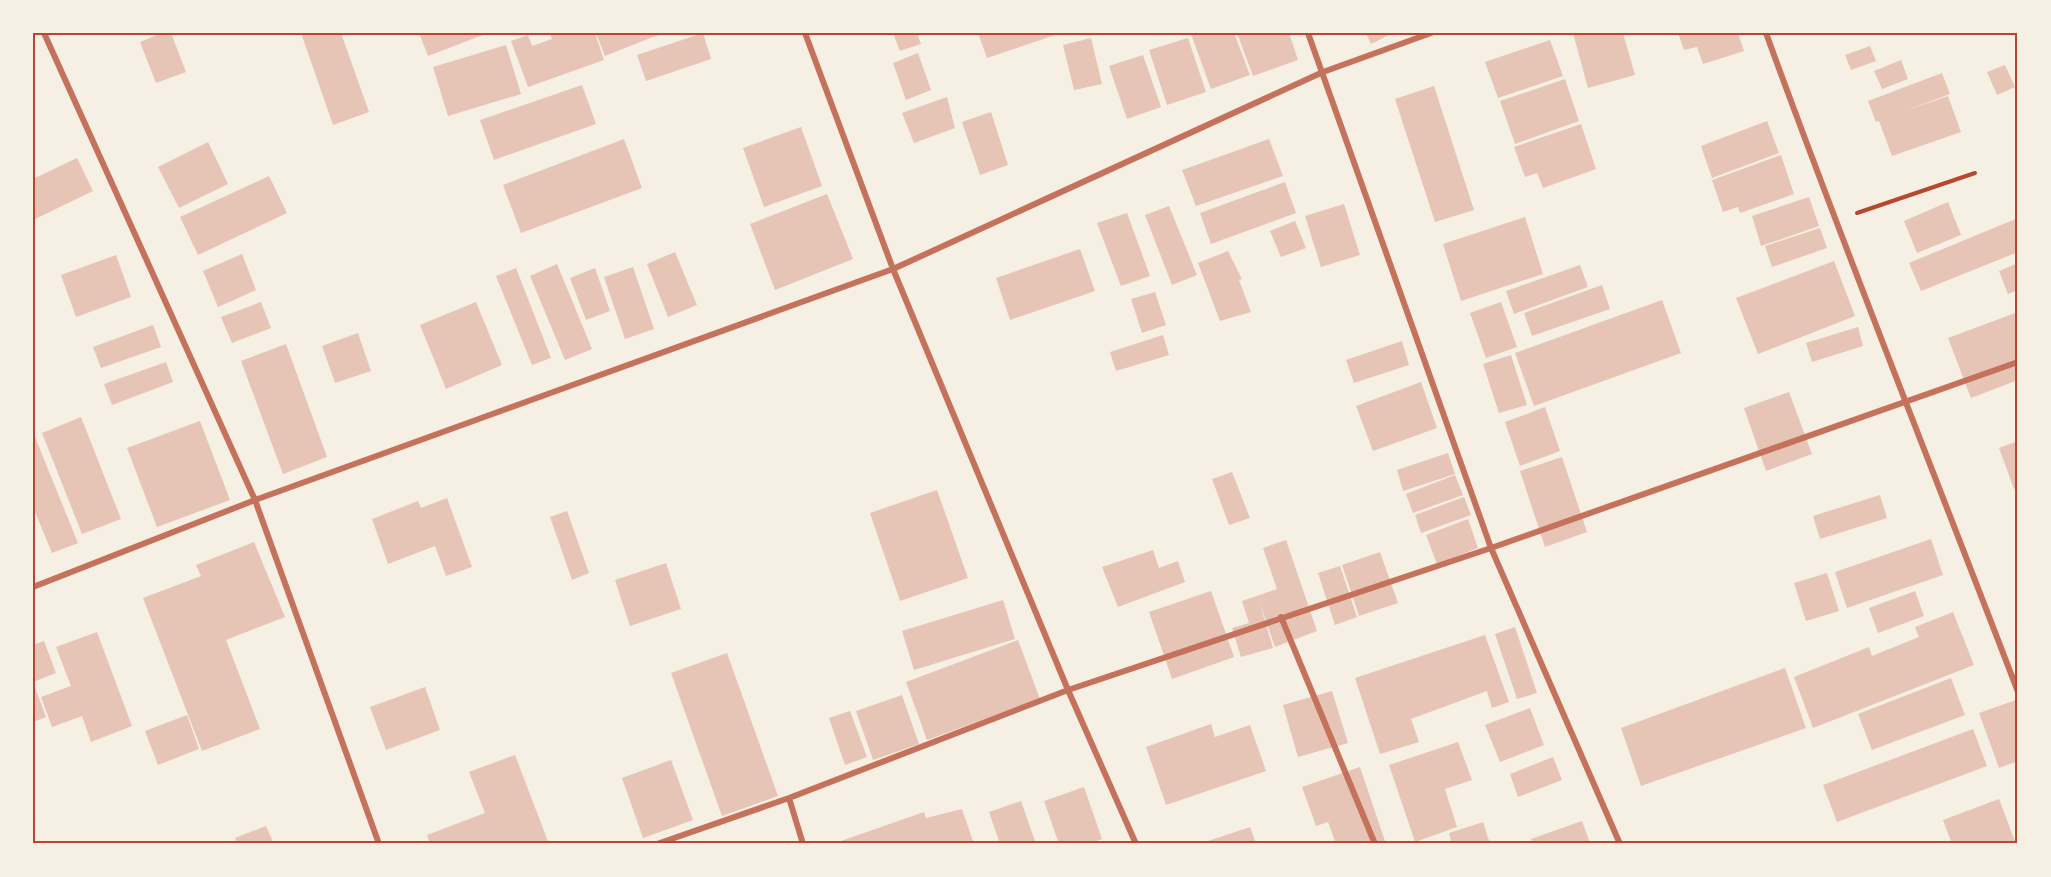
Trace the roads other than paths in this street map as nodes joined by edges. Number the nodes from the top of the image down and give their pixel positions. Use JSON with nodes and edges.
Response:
{"nodes":[{"id":1,"x":44,"y":33,"type":"edge"},
{"id":2,"x":805,"y":33,"type":"edge"},
{"id":3,"x":1308,"y":33,"type":"edge"},
{"id":4,"x":1431,"y":33,"type":"edge"},
{"id":5,"x":1766,"y":33,"type":"edge"},
{"id":6,"x":1323,"y":72,"type":"junction"},
{"id":7,"x":893,"y":269,"type":"junction"},
{"id":8,"x":2018,"y":362,"type":"edge"},
{"id":9,"x":1906,"y":400,"type":"junction"},
{"id":10,"x":255,"y":500,"type":"junction"},
{"id":11,"x":1491,"y":548,"type":"junction"},
{"id":12,"x":33,"y":587,"type":"edge"},
{"id":13,"x":1281,"y":616,"type":"junction"},
{"id":14,"x":1068,"y":690,"type":"junction"},
{"id":15,"x":2018,"y":692,"type":"edge"},
{"id":16,"x":789,"y":798,"type":"junction"},
{"id":17,"x":379,"y":844,"type":"edge"},
{"id":18,"x":657,"y":844,"type":"edge"},
{"id":19,"x":803,"y":844,"type":"edge"},
{"id":20,"x":1136,"y":844,"type":"edge"},
{"id":21,"x":1375,"y":844,"type":"edge"},
{"id":22,"x":1620,"y":844,"type":"edge"}],
"edges":[{"from":1,"to":10,"type":"street"},
{"from":2,"to":7,"type":"street"},
{"from":3,"to":6,"type":"street"},
{"from":4,"to":6,"type":"street"},
{"from":5,"to":9,"type":"street"},
{"from":6,"to":7,"type":"street"},
{"from":6,"to":11,"type":"street"},
{"from":7,"to":10,"type":"street"},
{"from":7,"to":14,"type":"street"},
{"from":8,"to":9,"type":"street"},
{"from":9,"to":11,"type":"street"},
{"from":9,"to":15,"type":"street"},
{"from":10,"to":12,"type":"street"},
{"from":10,"to":17,"type":"street"},
{"from":11,"to":13,"type":"street"},
{"from":11,"to":22,"type":"street"},
{"from":13,"to":14,"type":"street"},
{"from":13,"to":21,"type":"street"},
{"from":14,"to":16,"type":"street"},
{"from":14,"to":20,"type":"street"},
{"from":16,"to":18,"type":"street"},
{"from":16,"to":19,"type":"street"}]}
